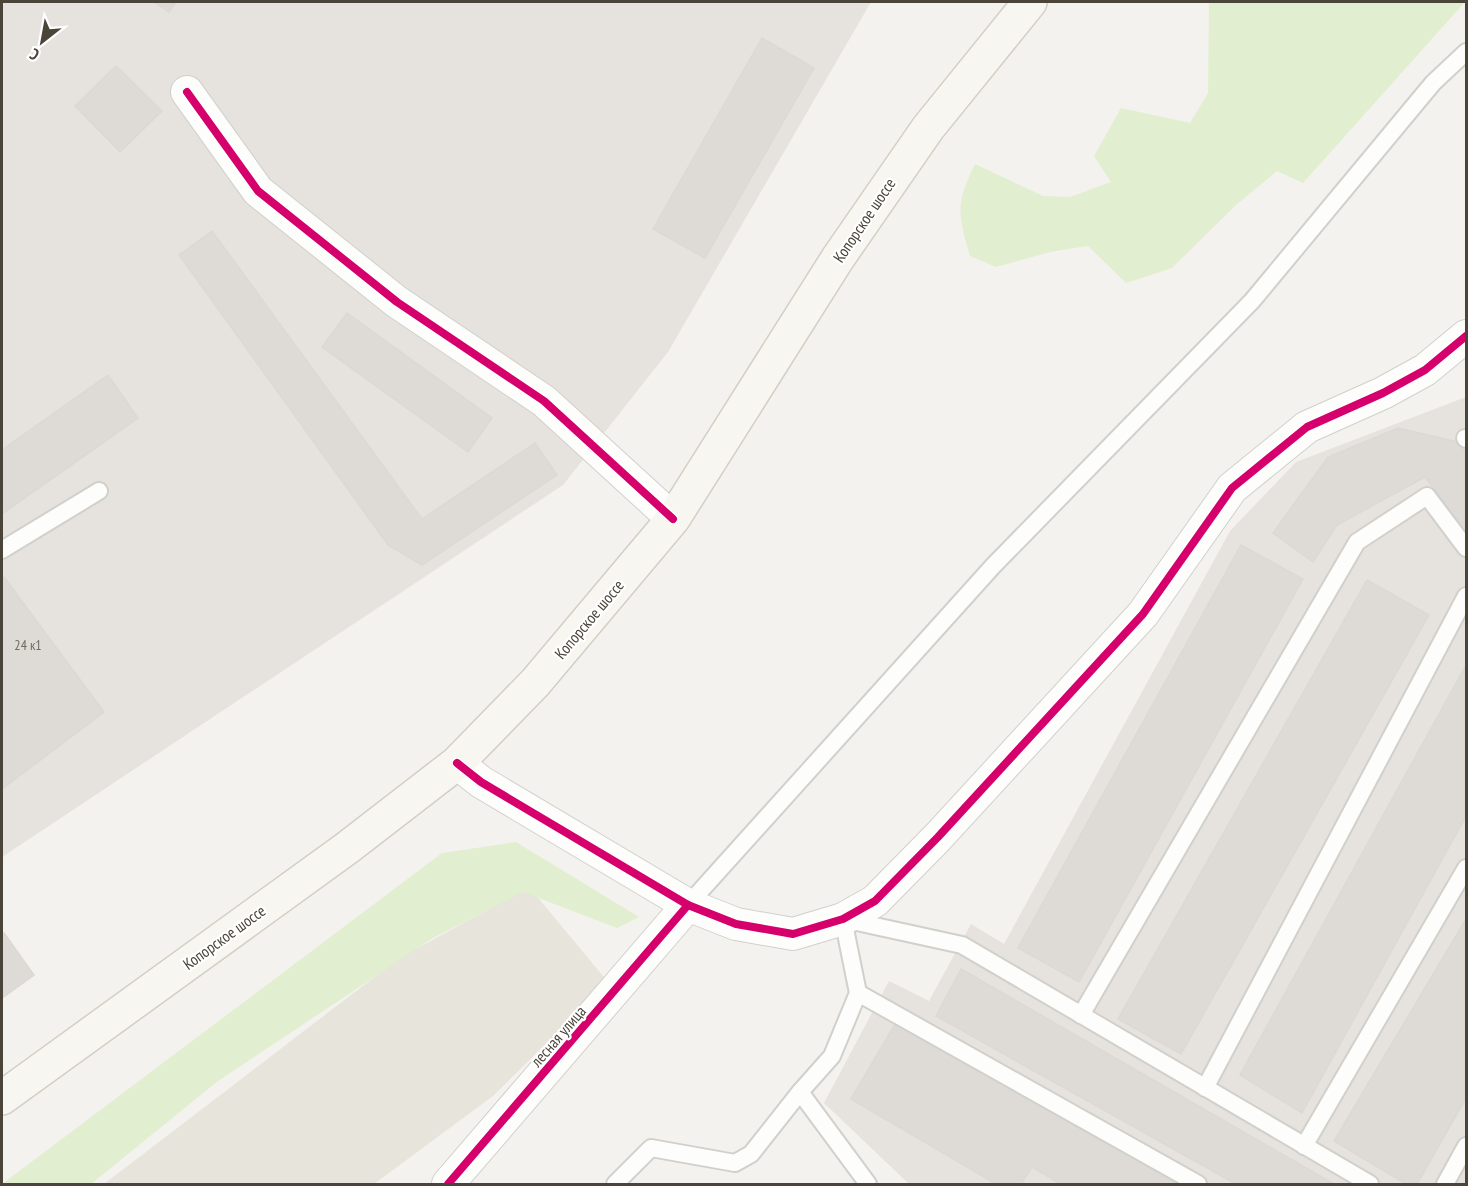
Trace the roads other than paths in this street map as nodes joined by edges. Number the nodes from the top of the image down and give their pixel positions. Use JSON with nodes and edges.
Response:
{"nodes":[{"id":1,"x":1030,"y":2,"type":"edge"},
{"id":2,"x":1467,"y":52,"type":"edge"},
{"id":3,"x":187,"y":92,"type":"dead end"},
{"id":4,"x":1467,"y":336,"type":"edge"},
{"id":5,"x":99,"y":491,"type":"dead end"},
{"id":6,"x":673,"y":519,"type":"junction"},
{"id":7,"x":1467,"y":548,"type":"edge"},
{"id":8,"x":2,"y":550,"type":"edge"},
{"id":9,"x":1467,"y":596,"type":"edge"},
{"id":10,"x":457,"y":763,"type":"junction"},
{"id":11,"x":1467,"y":868,"type":"edge"},
{"id":12,"x":688,"y":904,"type":"junction"},
{"id":13,"x":843,"y":919,"type":"junction"},
{"id":14,"x":858,"y":993,"type":"junction"},
{"id":15,"x":1081,"y":1015,"type":"junction"},
{"id":16,"x":1205,"y":1088,"type":"junction"},
{"id":17,"x":800,"y":1092,"type":"junction"},
{"id":18,"x":2,"y":1098,"type":"edge"},
{"id":19,"x":1304,"y":1146,"type":"junction"},
{"id":20,"x":1467,"y":1146,"type":"edge"},
{"id":21,"x":445,"y":1185,"type":"edge"},
{"id":22,"x":615,"y":1185,"type":"edge"},
{"id":23,"x":868,"y":1185,"type":"edge"},
{"id":24,"x":1198,"y":1185,"type":"edge"},
{"id":25,"x":1370,"y":1185,"type":"edge"},
{"id":26,"x":1444,"y":1185,"type":"edge"}],
"edges":[{"from":1,"to":6,"type":"main road","name":"Копорское шоссе"},
{"from":2,"to":12,"type":"lane"},
{"from":3,"to":6,"type":"street"},
{"from":4,"to":13,"type":"street"},
{"from":5,"to":8,"type":"lane"},
{"from":6,"to":10,"type":"main road","name":"Копорское шоссе"},
{"from":7,"to":15,"type":"lane"},
{"from":9,"to":16,"type":"lane"},
{"from":10,"to":12,"type":"street"},
{"from":10,"to":18,"type":"main road","name":"Копорское шоссе"},
{"from":11,"to":19,"type":"lane"},
{"from":12,"to":13,"type":"street"},
{"from":12,"to":21,"type":"street","name":"лесная улица"},
{"from":13,"to":14,"type":"lane"},
{"from":13,"to":15,"type":"lane"},
{"from":14,"to":17,"type":"lane"},
{"from":14,"to":24,"type":"lane"},
{"from":15,"to":16,"type":"lane"},
{"from":16,"to":19,"type":"lane"},
{"from":17,"to":22,"type":"lane"},
{"from":17,"to":23,"type":"lane"},
{"from":19,"to":25,"type":"lane"},
{"from":20,"to":26,"type":"lane"}]}
